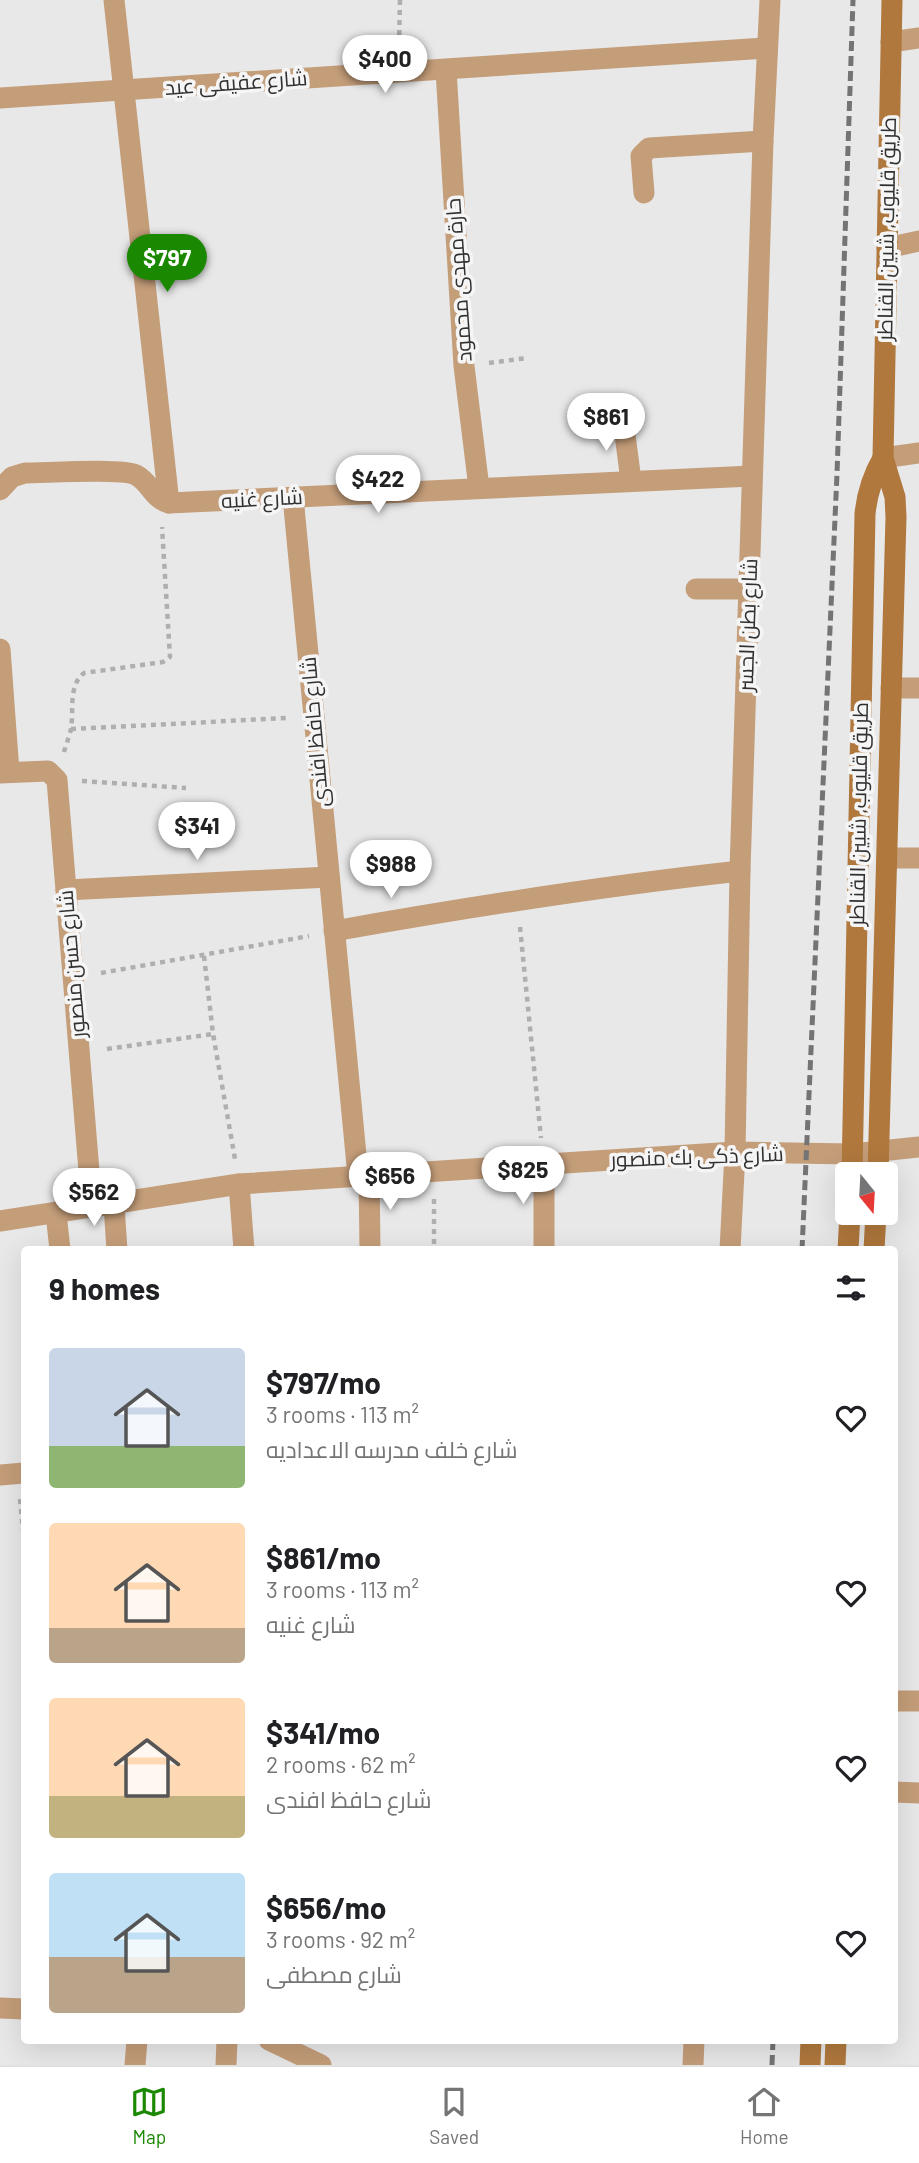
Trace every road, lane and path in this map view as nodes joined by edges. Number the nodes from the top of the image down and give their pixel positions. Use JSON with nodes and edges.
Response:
{"nodes":[{"id":1,"x":114,"y":0,"type":"edge"},
{"id":2,"x":400,"y":0,"type":"edge"},
{"id":3,"x":770,"y":0,"type":"edge"},
{"id":4,"x":892,"y":0,"type":"edge"},
{"id":5,"x":919,"y":38,"type":"edge"},
{"id":6,"x":891,"y":42,"type":"junction"},
{"id":7,"x":766,"y":48,"type":"junction"},
{"id":8,"x":446,"y":71,"type":"junction"},
{"id":9,"x":397,"y":73,"type":"junction"},
{"id":10,"x":124,"y":90,"type":"junction"},
{"id":11,"x":0,"y":98,"type":"edge"},
{"id":12,"x":763,"y":141,"type":"junction"},
{"id":13,"x":644,"y":193,"type":"dead end"},
{"id":14,"x":919,"y":241,"type":"edge"},
{"id":15,"x":887,"y":248,"type":"junction"},
{"id":16,"x":527,"y":358,"type":"dead end"},
{"id":17,"x":464,"y":366,"type":"junction"},
{"id":18,"x":623,"y":419,"type":"dead end"},
{"id":19,"x":919,"y":453,"type":"edge"},
{"id":20,"x":883,"y":458,"type":"junction"},
{"id":21,"x":752,"y":476,"type":"junction"},
{"id":22,"x":631,"y":481,"type":"junction"},
{"id":23,"x":479,"y":488,"type":"junction"},
{"id":24,"x":0,"y":490,"type":"edge"},
{"id":25,"x":293,"y":497,"type":"junction"},
{"id":26,"x":165,"y":502,"type":"junction"},
{"id":27,"x":696,"y":589,"type":"dead end"},
{"id":28,"x":750,"y":589,"type":"junction"},
{"id":29,"x":0,"y":649,"type":"edge"},
{"id":30,"x":891,"y":688,"type":"junction"},
{"id":31,"x":919,"y":688,"type":"edge"},
{"id":32,"x":314,"y":717,"type":"junction"},
{"id":33,"x":4,"y":772,"type":"edge"},
{"id":34,"x":57,"y":780,"type":"junction"},
{"id":35,"x":186,"y":788,"type":"dead end"},
{"id":36,"x":887,"y":858,"type":"junction"},
{"id":37,"x":919,"y":858,"type":"edge"},
{"id":38,"x":740,"y":871,"type":"junction"},
{"id":39,"x":329,"y":877,"type":"junction"},
{"id":40,"x":66,"y":890,"type":"junction"},
{"id":41,"x":517,"y":899,"type":"junction"},
{"id":42,"x":334,"y":931,"type":"junction"},
{"id":43,"x":204,"y":956,"type":"junction"},
{"id":44,"x":73,"y":977,"type":"junction"},
{"id":45,"x":213,"y":1034,"type":"junction"},
{"id":46,"x":79,"y":1053,"type":"junction"},
{"id":47,"x":919,"y":1147,"type":"edge"},
{"id":48,"x":879,"y":1151,"type":"junction"},
{"id":49,"x":735,"y":1152,"type":"junction"},
{"id":50,"x":835,"y":1162,"type":"edge"},
{"id":51,"x":852,"y":1162,"type":"edge"},
{"id":52,"x":856,"y":1162,"type":"edge"},
{"id":53,"x":879,"y":1162,"type":"edge"},
{"id":54,"x":544,"y":1163,"type":"junction"},
{"id":55,"x":433,"y":1170,"type":"junction"},
{"id":56,"x":363,"y":1176,"type":"junction"},
{"id":57,"x":239,"y":1184,"type":"junction"},
{"id":58,"x":114,"y":1205,"type":"junction"},
{"id":59,"x":92,"y":1208,"type":"junction"},
{"id":60,"x":56,"y":1213,"type":"junction"},
{"id":61,"x":0,"y":1222,"type":"edge"},
{"id":62,"x":849,"y":1225,"type":"edge"},
{"id":63,"x":875,"y":1225,"type":"edge"},
{"id":64,"x":60,"y":1246,"type":"edge"},
{"id":65,"x":117,"y":1246,"type":"edge"},
{"id":66,"x":244,"y":1246,"type":"edge"},
{"id":67,"x":370,"y":1246,"type":"edge"},
{"id":68,"x":434,"y":1246,"type":"edge"},
{"id":69,"x":544,"y":1246,"type":"edge"},
{"id":70,"x":730,"y":1246,"type":"edge"},
{"id":71,"x":848,"y":1246,"type":"edge"},
{"id":72,"x":874,"y":1246,"type":"edge"},
{"id":73,"x":14,"y":1474,"type":"edge"},
{"id":74,"x":21,"y":1520,"type":"edge"},
{"id":75,"x":898,"y":1700,"type":"edge"},
{"id":76,"x":919,"y":1701,"type":"edge"},
{"id":77,"x":898,"y":1792,"type":"edge"},
{"id":78,"x":919,"y":1793,"type":"edge"},
{"id":79,"x":0,"y":2008,"type":"edge"},
{"id":80,"x":21,"y":2009,"type":"edge"},
{"id":81,"x":137,"y":2044,"type":"edge"},
{"id":82,"x":227,"y":2044,"type":"edge"},
{"id":83,"x":280,"y":2044,"type":"edge"},
{"id":84,"x":694,"y":2044,"type":"edge"},
{"id":85,"x":811,"y":2044,"type":"edge"},
{"id":86,"x":836,"y":2044,"type":"edge"},
{"id":87,"x":135,"y":2065,"type":"edge"},
{"id":88,"x":226,"y":2065,"type":"edge"},
{"id":89,"x":321,"y":2065,"type":"edge"},
{"id":90,"x":693,"y":2065,"type":"edge"},
{"id":91,"x":810,"y":2065,"type":"edge"},
{"id":92,"x":835,"y":2065,"type":"edge"}],
"edges":[{"from":1,"to":10,"type":"street"},
{"from":2,"to":9,"type":"path"},
{"from":3,"to":7,"type":"street","name":"شارع بطن الجسر"},
{"from":4,"to":6,"type":"main road","name":"طريق قليوب, شبين القناطر"},
{"from":5,"to":6,"type":"street"},
{"from":6,"to":15,"type":"main road","name":"طريق قليوب, شبين القناطر"},
{"from":7,"to":8,"type":"street","name":"شارع عفيفى عيد"},
{"from":7,"to":12,"type":"street","name":"شارع بطن الجسر"},
{"from":8,"to":9,"type":"street","name":"شارع عفيفى عيد"},
{"from":8,"to":17,"type":"street","name":"حارة مهدى محمود"},
{"from":9,"to":10,"type":"street","name":"شارع عفيفى عيد"},
{"from":10,"to":11,"type":"street","name":"شارع عفيفى عيد"},
{"from":10,"to":26,"type":"street"},
{"from":12,"to":13,"type":"street"},
{"from":12,"to":21,"type":"street","name":"شارع بطن الجسر"},
{"from":14,"to":15,"type":"street"},
{"from":15,"to":20,"type":"main road","name":"طريق قليوب, شبين القناطر"},
{"from":16,"to":17,"type":"path"},
{"from":17,"to":23,"type":"street","name":"حارة مهدى محمود"},
{"from":18,"to":22,"type":"street"},
{"from":19,"to":20,"type":"street"},
{"from":20,"to":30,"type":"main road","name":"طريق قليوب, شبين القناطر"},
{"from":20,"to":51,"type":"main road","name":"طريق قليوب, شبين القناطر"},
{"from":21,"to":22,"type":"street","name":"شارع غنيه"},
{"from":21,"to":28,"type":"street","name":"شارع بطن الجسر"},
{"from":22,"to":23,"type":"street","name":"شارع غنيه"},
{"from":23,"to":25,"type":"street","name":"شارع غنيه"},
{"from":24,"to":26,"type":"street"},
{"from":25,"to":26,"type":"street","name":"شارع غنيه"},
{"from":25,"to":32,"type":"street","name":"شارع حافظ افندى"},
{"from":26,"to":32,"type":"path"},
{"from":27,"to":28,"type":"street"},
{"from":28,"to":38,"type":"street","name":"شارع بطن الجسر"},
{"from":29,"to":33,"type":"street"},
{"from":30,"to":31,"type":"street"},
{"from":30,"to":36,"type":"main road","name":"طريق قليوب, شبين القناطر"},
{"from":32,"to":39,"type":"street","name":"شارع حافظ افندى"},
{"from":33,"to":34,"type":"street"},
{"from":34,"to":35,"type":"path"},
{"from":34,"to":40,"type":"street","name":"شارع حسن منصور"},
{"from":36,"to":37,"type":"street"},
{"from":36,"to":48,"type":"main road","name":"طريق قليوب, شبين القناطر"},
{"from":38,"to":41,"type":"street"},
{"from":38,"to":49,"type":"street","name":"شارع بطن الجسر"},
{"from":39,"to":40,"type":"street"},
{"from":39,"to":42,"type":"street","name":"شارع حافظ افندى"},
{"from":40,"to":44,"type":"street","name":"شارع حسن منصور"},
{"from":41,"to":42,"type":"street"},
{"from":41,"to":54,"type":"path"},
{"from":42,"to":43,"type":"path"},
{"from":42,"to":56,"type":"street","name":"شارع حافظ افندى"},
{"from":43,"to":44,"type":"path"},
{"from":43,"to":45,"type":"path"},
{"from":44,"to":46,"type":"street","name":"شارع حسن منصور"},
{"from":45,"to":46,"type":"path"},
{"from":45,"to":57,"type":"path"},
{"from":46,"to":59,"type":"street","name":"شارع حسن منصور"},
{"from":47,"to":48,"type":"street","name":"شارع ذكى بك منصور"},
{"from":48,"to":52,"type":"street","name":"شارع ذكى بك منصور"},
{"from":48,"to":53,"type":"main road","name":"طريق قليوب, شبين القناطر"},
{"from":49,"to":50,"type":"street","name":"شارع ذكى بك منصور"},
{"from":49,"to":54,"type":"street","name":"شارع ذكى بك منصور"},
{"from":49,"to":70,"type":"street","name":"شارع بطن الجسر"},
{"from":54,"to":55,"type":"street","name":"شارع ذكى بك منصور"},
{"from":54,"to":69,"type":"street"},
{"from":55,"to":56,"type":"street","name":"شارع ذكى بك منصور"},
{"from":55,"to":68,"type":"path"},
{"from":56,"to":57,"type":"street","name":"شارع ذكى بك منصور"},
{"from":56,"to":67,"type":"street","name":"شارع حافظ افندى"},
{"from":57,"to":58,"type":"street","name":"شارع ذكى بك منصور"},
{"from":57,"to":66,"type":"street"},
{"from":58,"to":59,"type":"street","name":"شارع ذكى بك منصور"},
{"from":58,"to":65,"type":"street"},
{"from":59,"to":60,"type":"street","name":"شارع ذكى بك منصور"},
{"from":60,"to":61,"type":"street","name":"شارع ذكى بك منصور"},
{"from":60,"to":64,"type":"street"},
{"from":62,"to":71,"type":"main road"},
{"from":63,"to":72,"type":"main road"},
{"from":73,"to":74,"type":"path"},
{"from":75,"to":76,"type":"street"},
{"from":77,"to":78,"type":"street"},
{"from":79,"to":80,"type":"street"},
{"from":81,"to":87,"type":"street"},
{"from":82,"to":88,"type":"street"},
{"from":83,"to":89,"type":"street"},
{"from":84,"to":90,"type":"street"},
{"from":85,"to":91,"type":"main road"},
{"from":86,"to":92,"type":"main road"}]}
